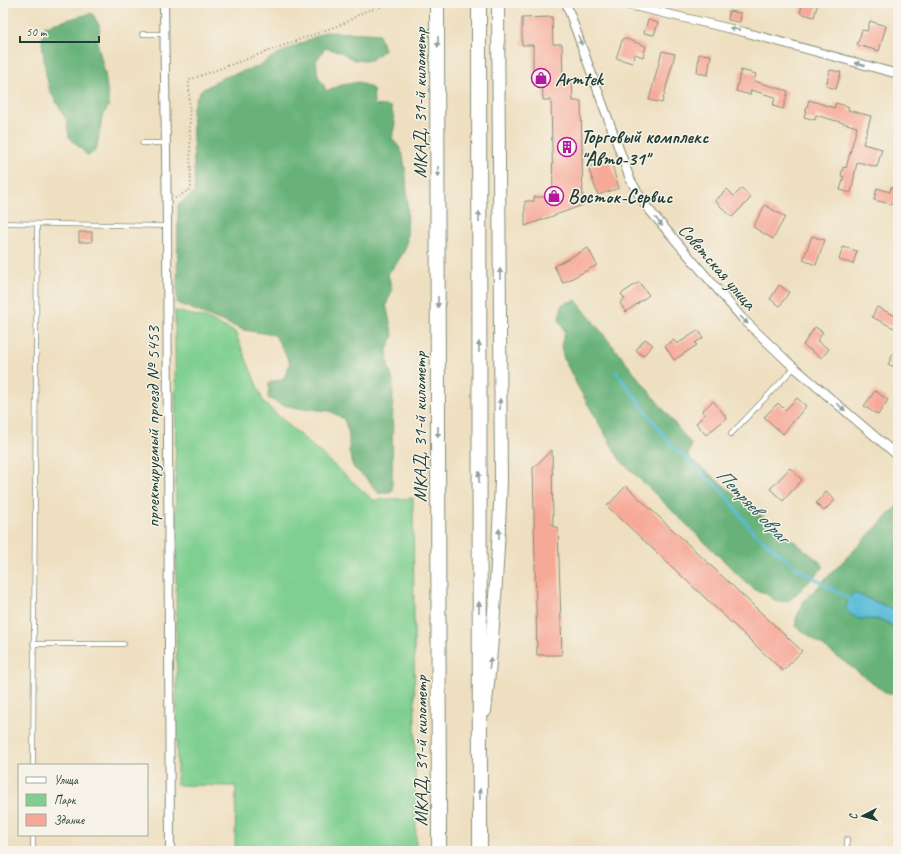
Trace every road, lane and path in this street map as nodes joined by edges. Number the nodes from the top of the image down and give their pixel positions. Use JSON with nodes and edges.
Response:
{"nodes":[{"id":1,"x":164,"y":3,"type":"edge"},
{"id":2,"x":396,"y":3,"type":"edge"},
{"id":3,"x":437,"y":3,"type":"edge"},
{"id":4,"x":478,"y":3,"type":"edge"},
{"id":5,"x":498,"y":3,"type":"edge"},
{"id":6,"x":566,"y":3,"type":"edge"},
{"id":7,"x":621,"y":3,"type":"edge"},
{"id":8,"x":142,"y":34,"type":"dead end"},
{"id":9,"x":164,"y":34,"type":"junction"},
{"id":10,"x":898,"y":74,"type":"edge"},
{"id":11,"x":142,"y":142,"type":"dead end"},
{"id":12,"x":166,"y":143,"type":"junction"},
{"id":13,"x":167,"y":203,"type":"junction"},
{"id":14,"x":3,"y":224,"type":"edge"},
{"id":15,"x":37,"y":224,"type":"junction"},
{"id":16,"x":167,"y":226,"type":"junction"},
{"id":17,"x":795,"y":368,"type":"junction"},
{"id":18,"x":731,"y":434,"type":"dead end"},
{"id":19,"x":898,"y":456,"type":"edge"},
{"id":20,"x":32,"y":644,"type":"junction"},
{"id":21,"x":124,"y":644,"type":"dead end"},
{"id":22,"x":480,"y":758,"type":"junction"},
{"id":23,"x":33,"y":764,"type":"edge"},
{"id":24,"x":33,"y":836,"type":"edge"},
{"id":25,"x":847,"y":839,"type":"dead end"},
{"id":26,"x":33,"y":851,"type":"edge"},
{"id":27,"x":170,"y":851,"type":"edge"},
{"id":28,"x":439,"y":851,"type":"edge"},
{"id":29,"x":480,"y":851,"type":"edge"},
{"id":30,"x":847,"y":851,"type":"edge"}],
"edges":[{"from":1,"to":9,"type":"street","name":"проектируемый проезд № 5453"},
{"from":2,"to":13,"type":"path"},
{"from":3,"to":28,"type":"highway","name":"МКАД, 31-й километр","one_way":true},
{"from":22,"to":4,"type":"highway","one_way":true},
{"from":22,"to":5,"type":"main road","one_way":true},
{"from":6,"to":17,"type":"street","name":"Советская улица","one_way":true},
{"from":10,"to":7,"type":"street","one_way":true},
{"from":8,"to":9,"type":"lane"},
{"from":9,"to":12,"type":"street","name":"проектируемый проезд № 5453"},
{"from":11,"to":12,"type":"lane"},
{"from":12,"to":13,"type":"street","name":"проектируемый проезд № 5453"},
{"from":13,"to":16,"type":"street","name":"проектируемый проезд № 5453"},
{"from":14,"to":15,"type":"lane"},
{"from":15,"to":16,"type":"lane"},
{"from":15,"to":20,"type":"lane"},
{"from":16,"to":27,"type":"street","name":"проектируемый проезд № 5453"},
{"from":17,"to":18,"type":"lane"},
{"from":17,"to":19,"type":"street","name":"Советская улица","one_way":true},
{"from":20,"to":21,"type":"lane"},
{"from":20,"to":23,"type":"lane"},
{"from":29,"to":22,"type":"highway","one_way":true},
{"from":24,"to":26,"type":"lane"},
{"from":25,"to":30,"type":"lane"}]}
